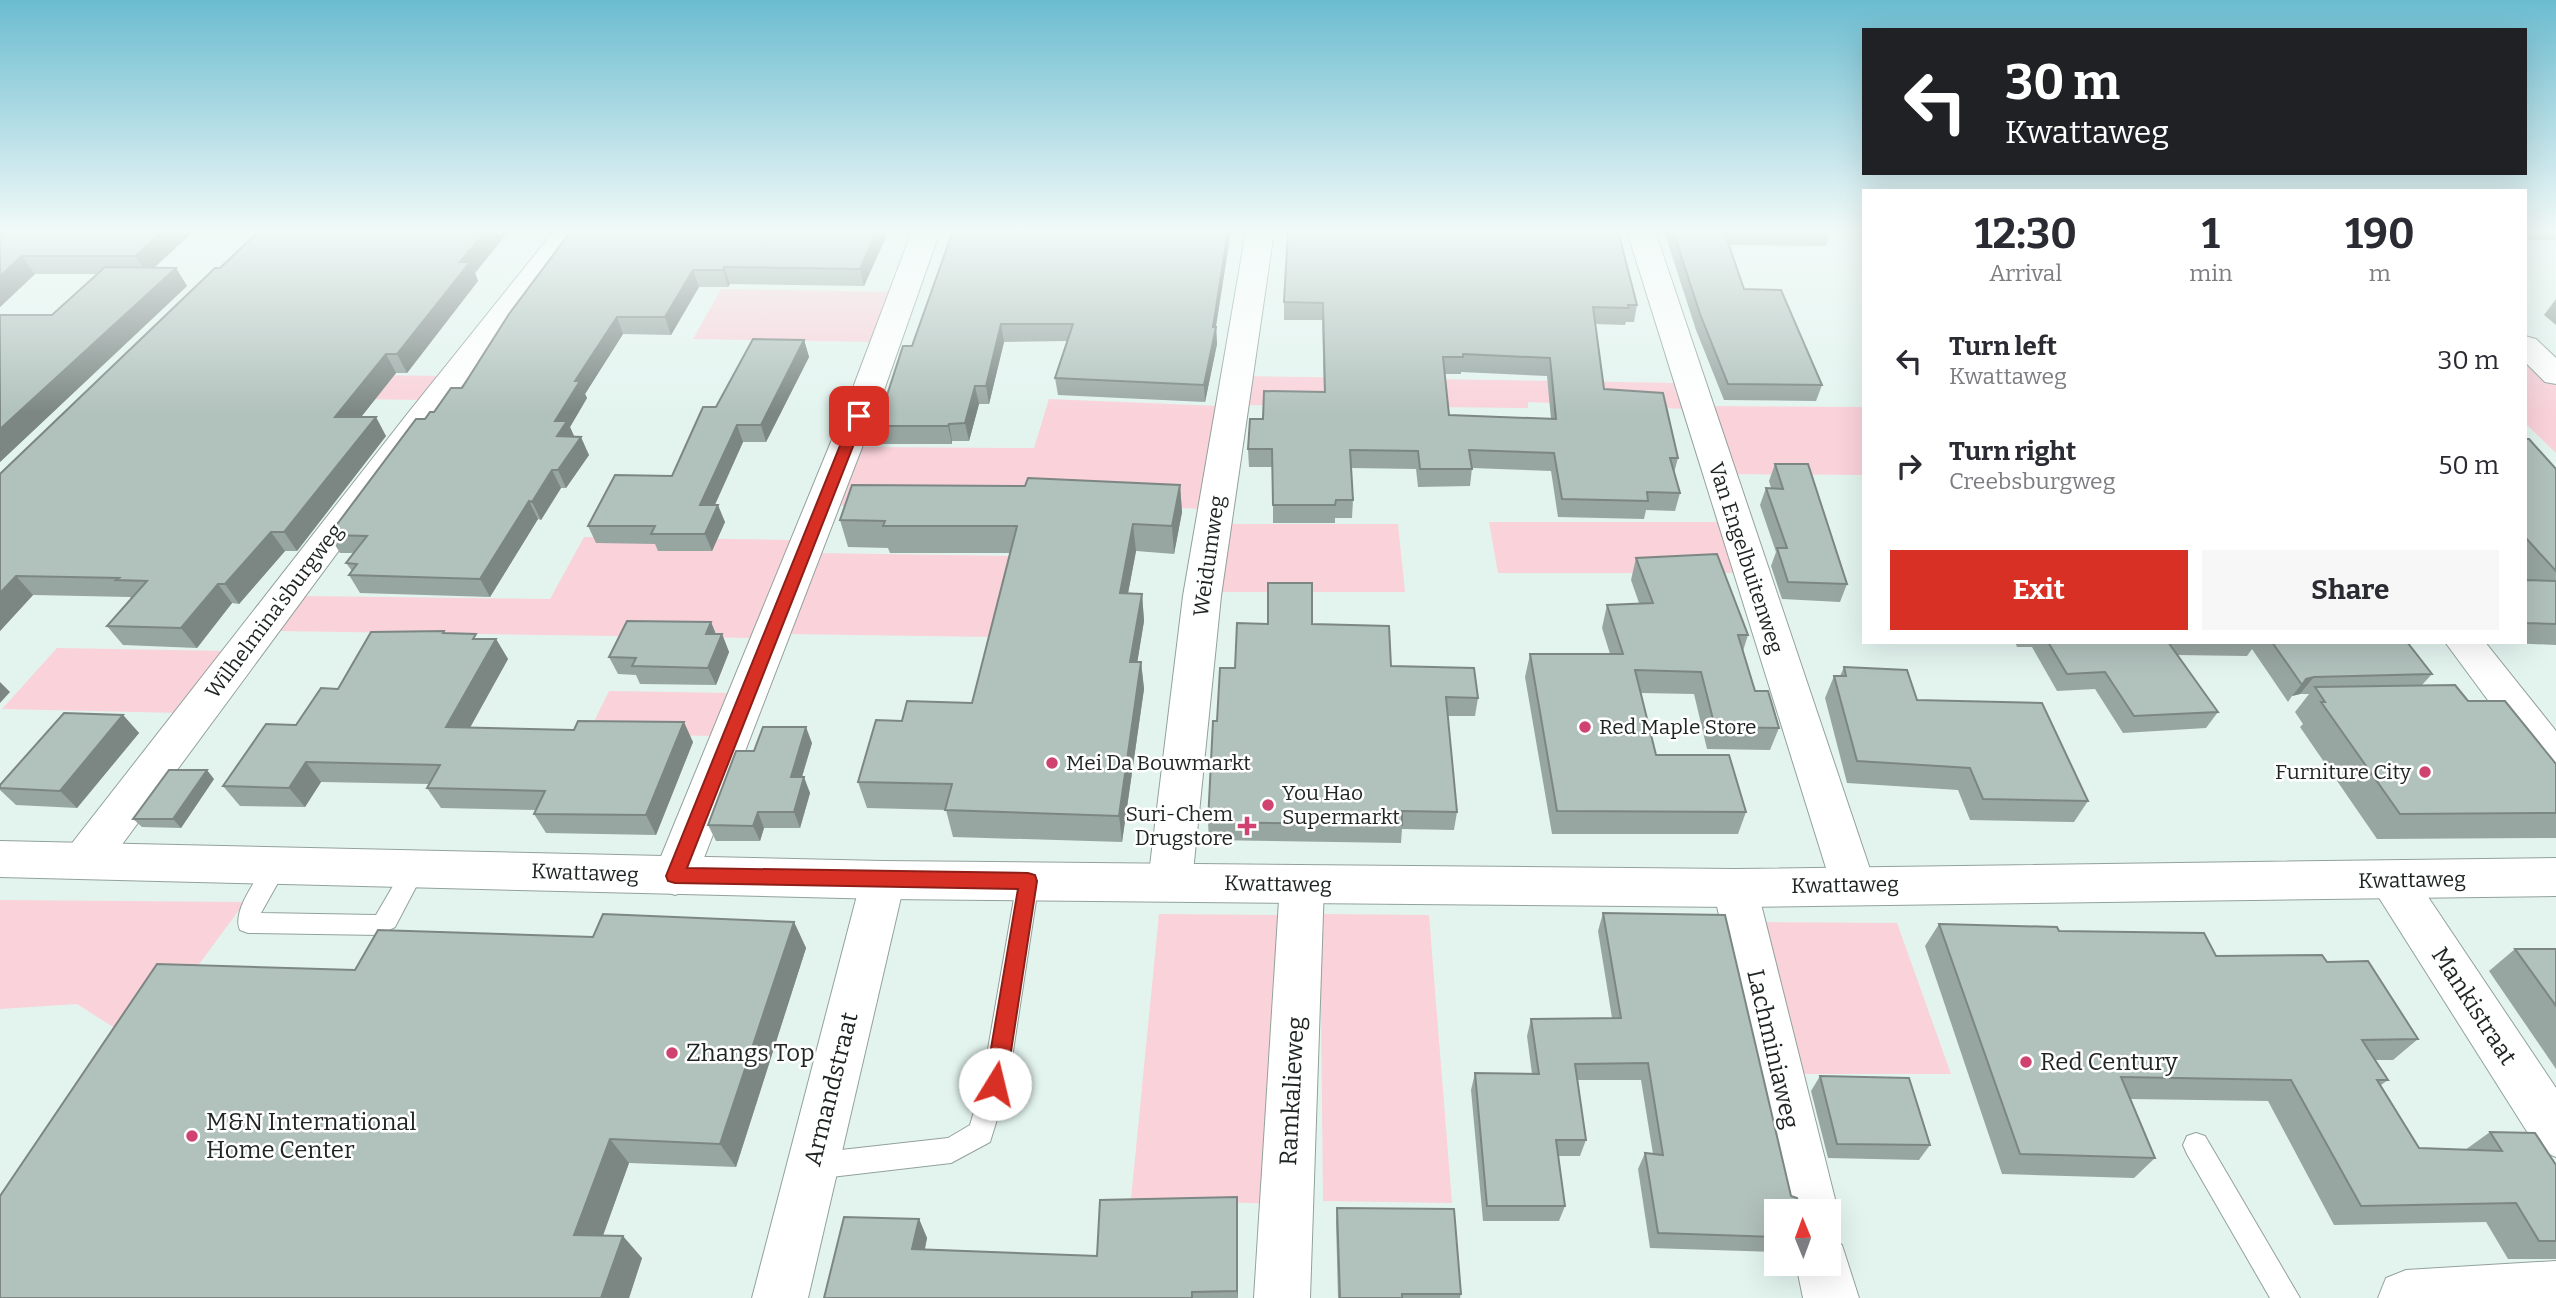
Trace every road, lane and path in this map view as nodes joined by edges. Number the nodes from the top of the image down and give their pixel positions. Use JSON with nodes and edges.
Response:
{"nodes":[{"id":1,"x":520,"y":292,"type":"edge"},
{"id":2,"x":904,"y":292,"type":"edge"},
{"id":3,"x":1250,"y":292,"type":"edge"},
{"id":4,"x":1661,"y":292,"type":"edge"},
{"id":5,"x":2527,"y":347,"type":"edge"},
{"id":6,"x":2556,"y":375,"type":"edge"},
{"id":7,"x":2466,"y":644,"type":"edge"},
{"id":8,"x":2556,"y":761,"type":"edge"},
{"id":9,"x":0,"y":859,"type":"edge"},
{"id":10,"x":85,"y":860,"type":"junction"},
{"id":11,"x":277,"y":865,"type":"junction"},
{"id":12,"x":415,"y":868,"type":"junction"},
{"id":13,"x":675,"y":876,"type":"junction"},
{"id":14,"x":2556,"y":877,"type":"edge"},
{"id":15,"x":883,"y":880,"type":"junction"},
{"id":16,"x":2392,"y":880,"type":"junction"},
{"id":17,"x":1028,"y":881,"type":"junction"},
{"id":18,"x":1170,"y":882,"type":"junction"},
{"id":19,"x":1303,"y":884,"type":"junction"},
{"id":20,"x":1853,"y":884,"type":"junction"},
{"id":21,"x":1735,"y":888,"type":"junction"},
{"id":22,"x":2556,"y":1132,"type":"edge"},
{"id":23,"x":2196,"y":1145,"type":"dead end"},
{"id":24,"x":813,"y":1166,"type":"junction"},
{"id":25,"x":1808,"y":1199,"type":"edge"},
{"id":26,"x":1826,"y":1276,"type":"edge"},
{"id":27,"x":2556,"y":1289,"type":"edge"},
{"id":28,"x":780,"y":1298,"type":"edge"},
{"id":29,"x":1282,"y":1298,"type":"edge"},
{"id":30,"x":1831,"y":1298,"type":"edge"},
{"id":31,"x":2286,"y":1298,"type":"edge"},
{"id":32,"x":2406,"y":1298,"type":"edge"}],
"edges":[{"from":1,"to":10,"type":"street","name":"Wilhelmina'sburgweg"},
{"from":2,"to":13,"type":"street"},
{"from":3,"to":18,"type":"street","name":"Weidumweg"},
{"from":4,"to":20,"type":"street","name":"Van Engelbuitenweg"},
{"from":5,"to":6,"type":"street"},
{"from":7,"to":8,"type":"street"},
{"from":9,"to":10,"type":"street","name":"Kwattaweg"},
{"from":10,"to":11,"type":"street","name":"Kwattaweg"},
{"from":11,"to":12,"type":"street","name":"Kwattaweg"},
{"from":11,"to":12,"type":"lane"},
{"from":12,"to":13,"type":"street","name":"Kwattaweg"},
{"from":13,"to":15,"type":"street","name":"Kwattaweg"},
{"from":14,"to":16,"type":"street","name":"Kwattaweg"},
{"from":15,"to":17,"type":"street","name":"Kwattaweg"},
{"from":15,"to":24,"type":"street","name":"Armandstraat"},
{"from":16,"to":20,"type":"street","name":"Kwattaweg"},
{"from":16,"to":22,"type":"street","name":"Mankistraat"},
{"from":17,"to":18,"type":"street","name":"Kwattaweg"},
{"from":17,"to":24,"type":"lane"},
{"from":18,"to":19,"type":"street","name":"Kwattaweg"},
{"from":19,"to":21,"type":"street","name":"Kwattaweg"},
{"from":19,"to":29,"type":"street","name":"Ramkalieweg"},
{"from":20,"to":21,"type":"street","name":"Kwattaweg"},
{"from":21,"to":25,"type":"street","name":"Lachminiaweg"},
{"from":23,"to":31,"type":"lane"},
{"from":24,"to":28,"type":"street","name":"Armandstraat"},
{"from":26,"to":30,"type":"street"},
{"from":27,"to":32,"type":"street"}]}
